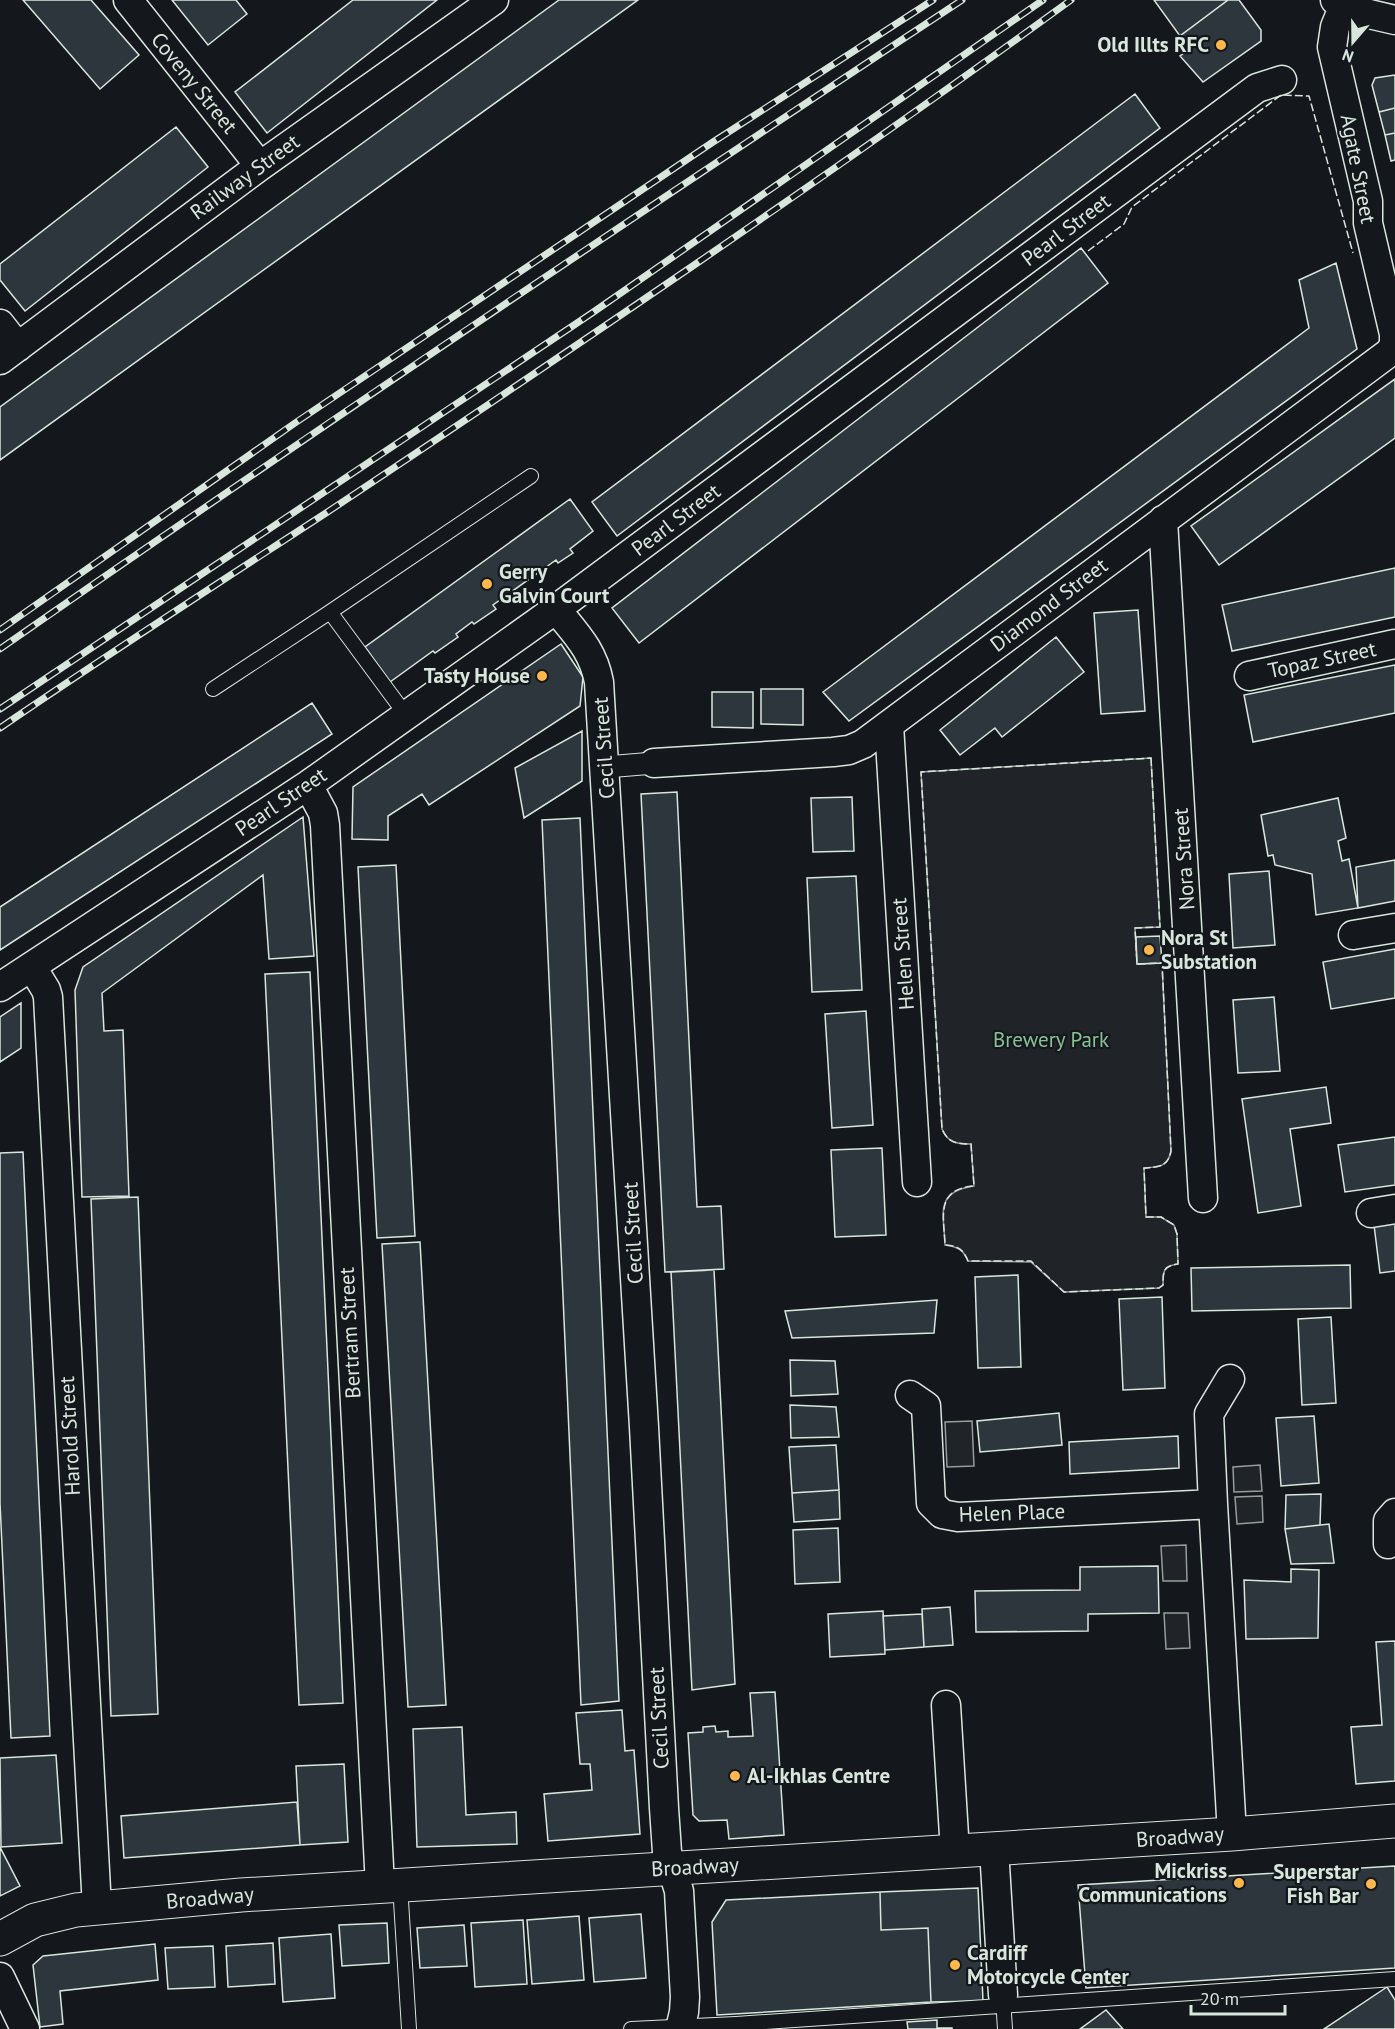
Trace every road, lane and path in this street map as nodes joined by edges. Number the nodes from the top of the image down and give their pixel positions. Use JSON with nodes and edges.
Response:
{"nodes":[{"id":1,"x":128,"y":0,"type":"edge"},
{"id":2,"x":494,"y":0,"type":"edge"},
{"id":3,"x":1339,"y":3,"type":"edge"},
{"id":4,"x":1395,"y":20,"type":"edge"},
{"id":5,"x":1282,"y":80,"type":"dead end"},
{"id":6,"x":260,"y":165,"type":"junction"},
{"id":7,"x":0,"y":324,"type":"edge"},
{"id":8,"x":1394,"y":334,"type":"edge"},
{"id":9,"x":9,"y":353,"type":"edge"},
{"id":10,"x":531,"y":476,"type":"dead end"},
{"id":11,"x":1163,"y":520,"type":"junction"},
{"id":12,"x":556,"y":609,"type":"junction"},
{"id":13,"x":330,"y":612,"type":"junction"},
{"id":14,"x":1395,"y":644,"type":"edge"},
{"id":15,"x":1249,"y":676,"type":"dead end"},
{"id":16,"x":213,"y":689,"type":"dead end"},
{"id":17,"x":406,"y":715,"type":"junction"},
{"id":18,"x":889,"y":725,"type":"junction"},
{"id":19,"x":654,"y":763,"type":"joint"},
{"id":20,"x":606,"y":767,"type":"junction"},
{"id":21,"x":308,"y":785,"type":"junction"},
{"id":22,"x":1395,"y":928,"type":"edge"},
{"id":23,"x":1353,"y":935,"type":"dead end"},
{"id":24,"x":32,"y":967,"type":"junction"},
{"id":25,"x":0,"y":987,"type":"edge"},
{"id":26,"x":917,"y":1182,"type":"dead end"},
{"id":27,"x":1203,"y":1198,"type":"dead end"},
{"id":28,"x":1230,"y":1379,"type":"dead end"},
{"id":29,"x":910,"y":1395,"type":"dead end"},
{"id":30,"x":1213,"y":1504,"type":"junction"},
{"id":31,"x":1395,"y":1513,"type":"edge"},
{"id":32,"x":1388,"y":1544,"type":"dead end"},
{"id":33,"x":946,"y":1705,"type":"dead end"},
{"id":34,"x":1395,"y":1821,"type":"edge"},
{"id":35,"x":1232,"y":1834,"type":"junction"},
{"id":36,"x":994,"y":1849,"type":"junction"},
{"id":37,"x":955,"y":1852,"type":"junction"},
{"id":38,"x":672,"y":1869,"type":"junction"},
{"id":39,"x":390,"y":1885,"type":"junction"},
{"id":40,"x":97,"y":1908,"type":"junction"},
{"id":41,"x":0,"y":1939,"type":"edge"},
{"id":42,"x":0,"y":1977,"type":"edge"},
{"id":43,"x":1395,"y":1979,"type":"edge"},
{"id":44,"x":1003,"y":2001,"type":"junction"},
{"id":45,"x":680,"y":2027,"type":"edge"},
{"id":46,"x":25,"y":2029,"type":"edge"},
{"id":47,"x":409,"y":2029,"type":"edge"},
{"id":48,"x":631,"y":2029,"type":"edge"},
{"id":49,"x":1005,"y":2029,"type":"edge"}],
"edges":[{"from":1,"to":6,"type":"street","name":"Coveny Street"},
{"from":2,"to":6,"type":"street","name":"Railway Street"},
{"from":3,"to":4,"type":"street"},
{"from":3,"to":8,"type":"street","name":"Agate Street"},
{"from":5,"to":12,"type":"street","name":"Pearl Street"},
{"from":6,"to":9,"type":"street","name":"Railway Street"},
{"from":7,"to":9,"type":"street"},
{"from":8,"to":11,"type":"street","name":"Diamond Street"},
{"from":10,"to":13,"type":"lane"},
{"from":11,"to":18,"type":"street","name":"Diamond Street"},
{"from":11,"to":27,"type":"street","name":"Nora Street"},
{"from":12,"to":17,"type":"street","name":"Pearl Street"},
{"from":12,"to":20,"type":"street","name":"Cecil Street"},
{"from":13,"to":16,"type":"lane"},
{"from":13,"to":17,"type":"lane"},
{"from":14,"to":15,"type":"street","name":"Topaz Street"},
{"from":17,"to":21,"type":"street","name":"Pearl Street"},
{"from":18,"to":19,"type":"street","name":"Diamond Street"},
{"from":18,"to":26,"type":"street","name":"Helen Street"},
{"from":19,"to":20,"type":"street"},
{"from":20,"to":38,"type":"street","name":"Cecil Street"},
{"from":21,"to":24,"type":"street","name":"Pearl Street"},
{"from":21,"to":39,"type":"street","name":"Bertram Street"},
{"from":22,"to":23,"type":"street"},
{"from":24,"to":25,"type":"street","name":"Pearl Street"},
{"from":24,"to":40,"type":"street","name":"Harold Street"},
{"from":28,"to":30,"type":"street"},
{"from":29,"to":30,"type":"street","name":"Helen Place"},
{"from":30,"to":35,"type":"street"},
{"from":31,"to":32,"type":"street"},
{"from":33,"to":37,"type":"street"},
{"from":34,"to":35,"type":"main road","name":"Broadway"},
{"from":35,"to":36,"type":"main road","name":"Broadway"},
{"from":36,"to":37,"type":"main road","name":"Broadway"},
{"from":36,"to":44,"type":"street"},
{"from":37,"to":38,"type":"main road","name":"Broadway"},
{"from":38,"to":39,"type":"main road","name":"Broadway"},
{"from":38,"to":45,"type":"street","name":"Cecil Street"},
{"from":39,"to":40,"type":"main road","name":"Broadway"},
{"from":39,"to":47,"type":"lane"},
{"from":40,"to":41,"type":"main road","name":"Broadway"},
{"from":42,"to":46,"type":"street"},
{"from":43,"to":44,"type":"lane"},
{"from":44,"to":45,"type":"lane"},
{"from":44,"to":49,"type":"lane"},
{"from":45,"to":48,"type":"lane"}]}
